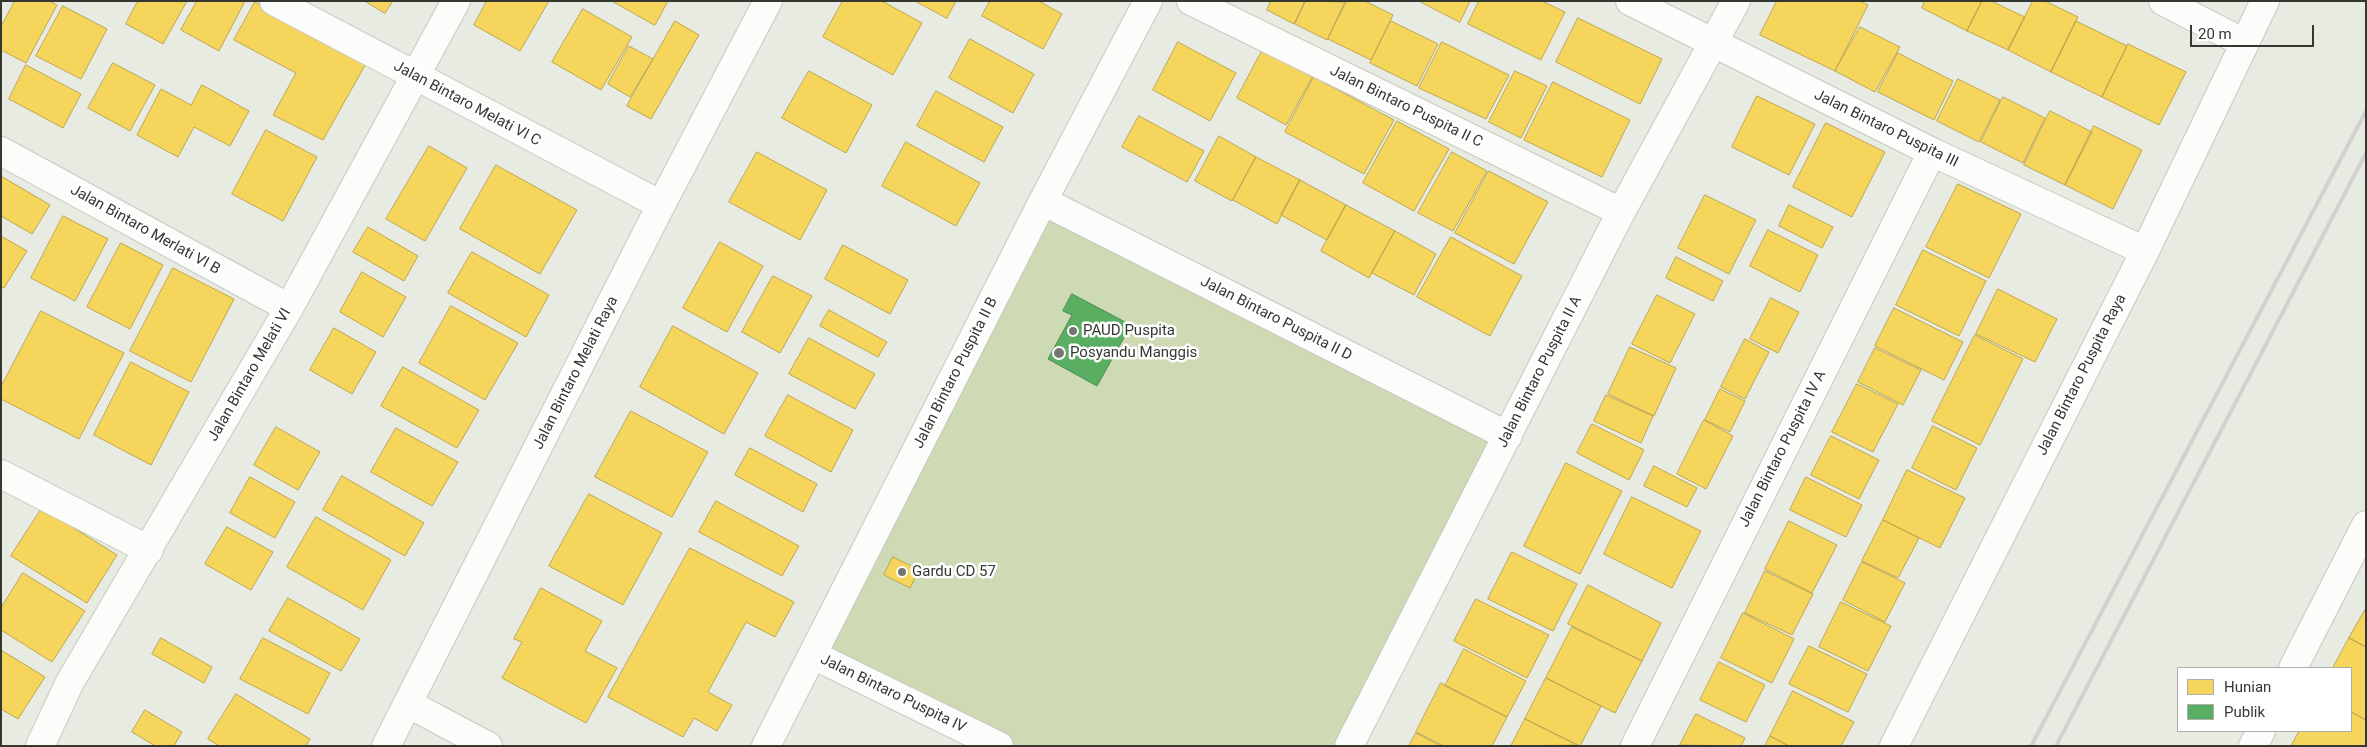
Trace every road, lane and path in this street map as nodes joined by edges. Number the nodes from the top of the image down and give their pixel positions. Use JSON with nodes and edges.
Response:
{"nodes":[{"id":1,"x":274,"y":1,"type":"edge"},
{"id":2,"x":456,"y":1,"type":"edge"},
{"id":3,"x":768,"y":1,"type":"edge"},
{"id":4,"x":1148,"y":1,"type":"edge"},
{"id":5,"x":1191,"y":1,"type":"edge"},
{"id":6,"x":1630,"y":1,"type":"edge"},
{"id":7,"x":1736,"y":1,"type":"edge"},
{"id":8,"x":2163,"y":1,"type":"edge"},
{"id":9,"x":2265,"y":1,"type":"edge"},
{"id":10,"x":2244,"y":42,"type":"junction"},
{"id":11,"x":1714,"y":44,"type":"junction"},
{"id":12,"x":414,"y":76,"type":"junction"},
{"id":13,"x":1,"y":151,"type":"edge"},
{"id":14,"x":1932,"y":152,"type":"junction"},
{"id":15,"x":1043,"y":201,"type":"junction"},
{"id":16,"x":661,"y":205,"type":"junction"},
{"id":17,"x":1621,"y":212,"type":"junction"},
{"id":18,"x":2144,"y":250,"type":"junction"},
{"id":19,"x":289,"y":308,"type":"junction"},
{"id":20,"x":1508,"y":436,"type":"junction"},
{"id":21,"x":1,"y":474,"type":"edge"},
{"id":22,"x":2366,"y":525,"type":"edge"},
{"id":23,"x":149,"y":550,"type":"junction"},
{"id":24,"x":814,"y":655,"type":"junction"},
{"id":25,"x":2293,"y":667,"type":"edge"},
{"id":26,"x":409,"y":704,"type":"junction"},
{"id":27,"x":2260,"y":732,"type":"edge"},
{"id":28,"x":40,"y":746,"type":"edge"},
{"id":29,"x":386,"y":746,"type":"edge"},
{"id":30,"x":488,"y":746,"type":"edge"},
{"id":31,"x":766,"y":746,"type":"edge"},
{"id":32,"x":999,"y":746,"type":"edge"},
{"id":33,"x":1349,"y":746,"type":"edge"},
{"id":34,"x":1635,"y":746,"type":"edge"},
{"id":35,"x":1894,"y":746,"type":"edge"},
{"id":36,"x":2253,"y":746,"type":"edge"}],
"edges":[{"from":1,"to":12,"type":"street","name":"Jalan Bintaro Melati VI C"},
{"from":2,"to":12,"type":"street","name":"Jalan Bintaro Melati VI"},
{"from":3,"to":16,"type":"street","name":"Jalan Bintaro Melati Raya"},
{"from":4,"to":15,"type":"street","name":"Jalan Bintaro Puspita II B"},
{"from":5,"to":17,"type":"street","name":"Jalan Bintaro Puspita II C"},
{"from":6,"to":11,"type":"street","name":"Jalan Bintaro Puspita III"},
{"from":7,"to":11,"type":"street","name":"Jalan Bintaro Puspita II A"},
{"from":8,"to":10,"type":"street"},
{"from":9,"to":10,"type":"street","name":"Jalan Bintaro Puspita Raya"},
{"from":10,"to":18,"type":"street","name":"Jalan Bintaro Puspita Raya"},
{"from":11,"to":14,"type":"street","name":"Jalan Bintaro Puspita III"},
{"from":11,"to":17,"type":"street","name":"Jalan Bintaro Puspita II A"},
{"from":12,"to":16,"type":"street","name":"Jalan Bintaro Melati VI C"},
{"from":12,"to":19,"type":"street","name":"Jalan Bintaro Melati VI"},
{"from":13,"to":19,"type":"street","name":"Jalan Bintaro Merlati VI B"},
{"from":14,"to":18,"type":"street","name":"Jalan Bintaro Puspita III"},
{"from":14,"to":34,"type":"street","name":"Jalan Bintaro Puspita IV A"},
{"from":15,"to":20,"type":"street","name":"Jalan Bintaro Puspita II D"},
{"from":15,"to":24,"type":"street","name":"Jalan Bintaro Puspita II B"},
{"from":16,"to":26,"type":"street","name":"Jalan Bintaro Melati Raya"},
{"from":17,"to":20,"type":"street","name":"Jalan Bintaro Puspita II A"},
{"from":18,"to":35,"type":"street","name":"Jalan Bintaro Puspita Raya"},
{"from":19,"to":23,"type":"street","name":"Jalan Bintaro Melati VI"},
{"from":20,"to":33,"type":"street","name":"Jalan Bintaro Puspita II A"},
{"from":21,"to":23,"type":"street"},
{"from":22,"to":25,"type":"street"},
{"from":23,"to":28,"type":"street","name":"Jalan Bintaro Melati VI"},
{"from":24,"to":31,"type":"street","name":"Jalan Bintaro Puspita II B"},
{"from":24,"to":32,"type":"street","name":"Jalan Bintaro Puspita IV"},
{"from":26,"to":29,"type":"street","name":"Jalan Bintaro Melati Raya"},
{"from":26,"to":30,"type":"street"},
{"from":27,"to":36,"type":"street"}]}
